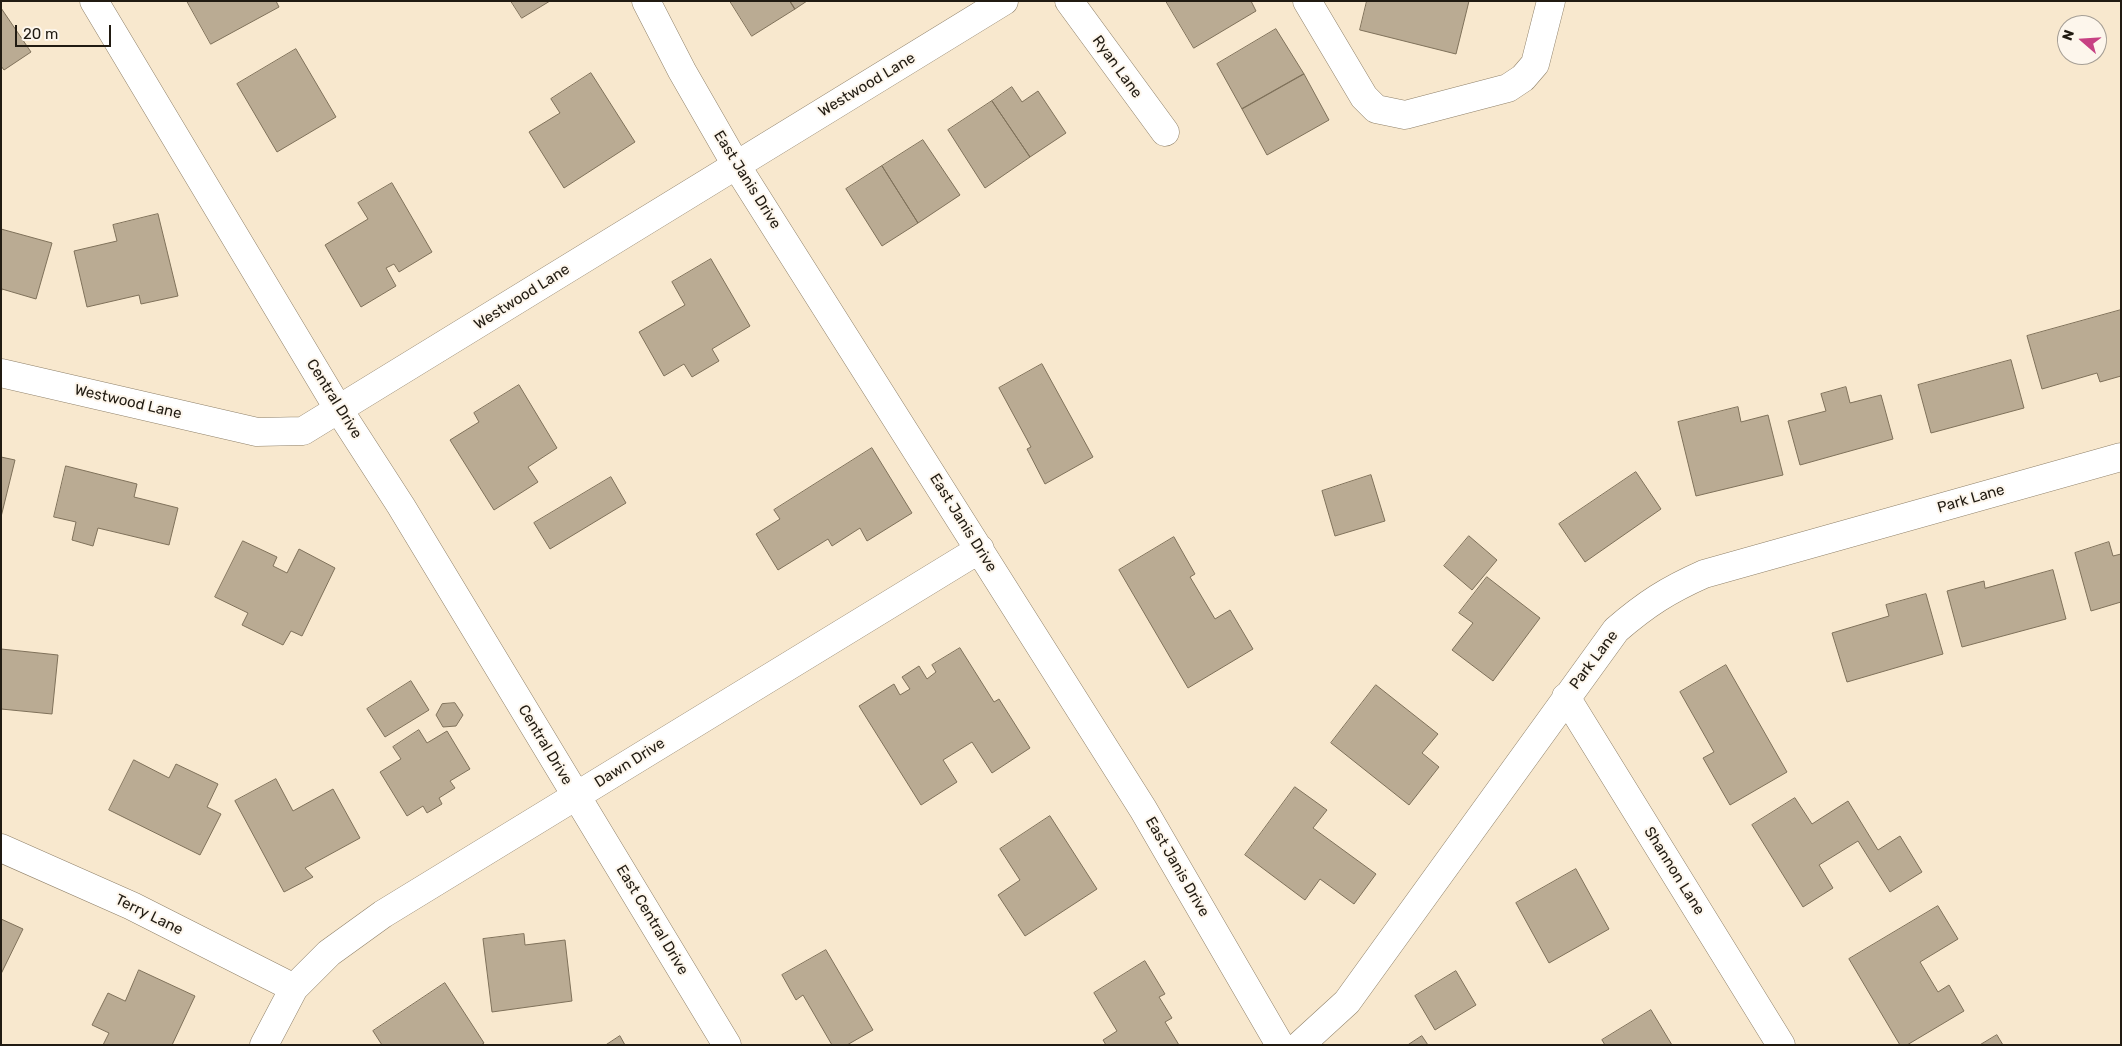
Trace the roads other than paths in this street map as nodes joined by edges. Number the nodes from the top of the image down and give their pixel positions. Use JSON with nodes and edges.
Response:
{"nodes":[{"id":1,"x":94,"y":1,"type":"edge"},
{"id":2,"x":646,"y":1,"type":"edge"},
{"id":3,"x":1004,"y":1,"type":"edge"},
{"id":4,"x":1069,"y":1,"type":"edge"},
{"id":5,"x":1307,"y":1,"type":"edge"},
{"id":6,"x":1551,"y":1,"type":"edge"},
{"id":7,"x":1165,"y":132,"type":"dead end"},
{"id":8,"x":736,"y":165,"type":"junction"},
{"id":9,"x":1,"y":373,"type":"edge"},
{"id":10,"x":340,"y":410,"type":"junction"},
{"id":11,"x":2121,"y":457,"type":"edge"},
{"id":12,"x":980,"y":549,"type":"junction"},
{"id":13,"x":1566,"y":698,"type":"junction"},
{"id":14,"x":576,"y":796,"type":"junction"},
{"id":15,"x":1,"y":848,"type":"edge"},
{"id":16,"x":294,"y":988,"type":"junction"},
{"id":17,"x":264,"y":1045,"type":"edge"},
{"id":18,"x":727,"y":1045,"type":"edge"},
{"id":19,"x":1280,"y":1045,"type":"edge"},
{"id":20,"x":1300,"y":1045,"type":"edge"},
{"id":21,"x":1782,"y":1045,"type":"edge"}],
"edges":[{"from":1,"to":10,"type":"street","name":"Central Drive"},
{"from":2,"to":8,"type":"street","name":"East Janis Drive"},
{"from":3,"to":8,"type":"street","name":"Westwood Lane"},
{"from":4,"to":7,"type":"street","name":"Ryan Lane"},
{"from":5,"to":6,"type":"street"},
{"from":8,"to":10,"type":"street","name":"Westwood Lane"},
{"from":8,"to":12,"type":"street","name":"East Janis Drive"},
{"from":9,"to":10,"type":"street","name":"Westwood Lane"},
{"from":10,"to":14,"type":"street","name":"Central Drive"},
{"from":11,"to":13,"type":"street","name":"Park Lane"},
{"from":12,"to":14,"type":"street","name":"Dawn Drive"},
{"from":12,"to":19,"type":"street","name":"East Janis Drive"},
{"from":13,"to":20,"type":"street","name":"Park Lane"},
{"from":13,"to":21,"type":"street","name":"Shannon Lane"},
{"from":14,"to":16,"type":"street","name":"Dawn Drive"},
{"from":14,"to":18,"type":"street","name":"East Central Drive"},
{"from":15,"to":16,"type":"street","name":"Terry Lane"},
{"from":16,"to":17,"type":"street","name":"Dawn Drive"}]}
